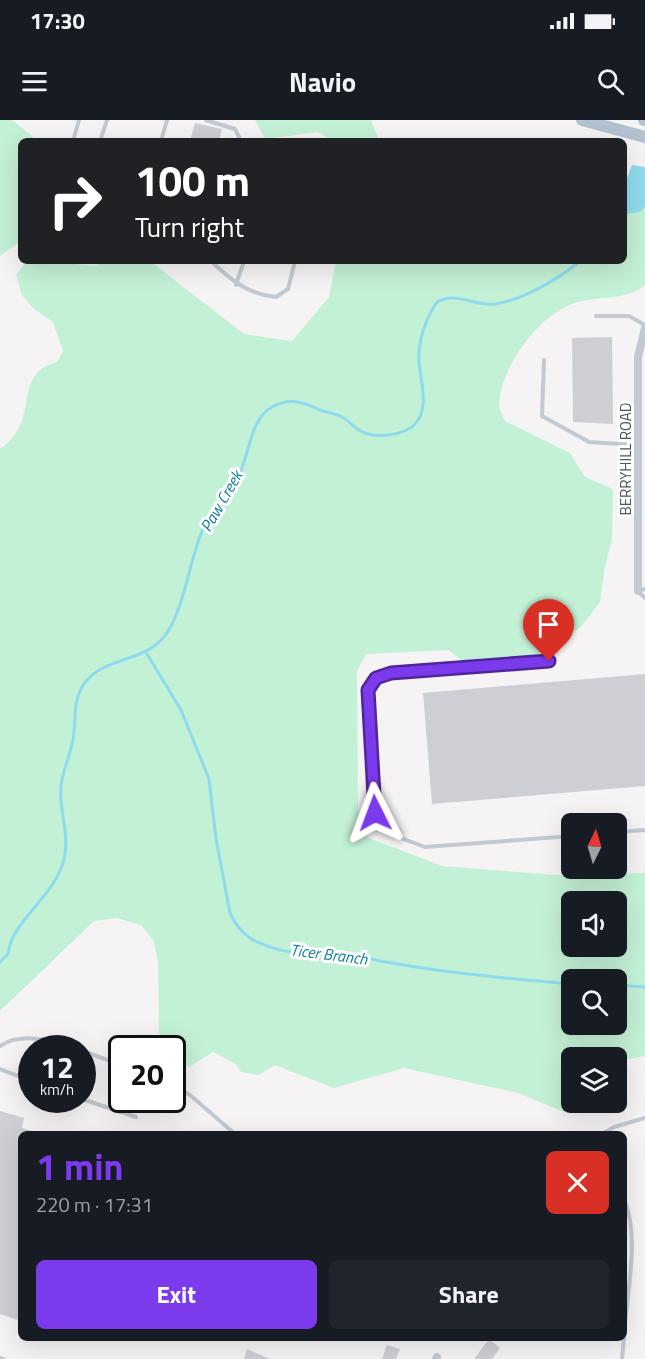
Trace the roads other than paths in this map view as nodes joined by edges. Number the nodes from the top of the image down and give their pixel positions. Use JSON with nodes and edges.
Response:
{"nodes":[{"id":1,"x":79,"y":120,"type":"edge"},
{"id":2,"x":107,"y":120,"type":"edge"},
{"id":3,"x":167,"y":120,"type":"edge"},
{"id":4,"x":206,"y":120,"type":"edge"},
{"id":5,"x":582,"y":120,"type":"edge"},
{"id":6,"x":645,"y":137,"type":"edge"},
{"id":7,"x":74,"y":138,"type":"edge"},
{"id":8,"x":101,"y":138,"type":"edge"},
{"id":9,"x":162,"y":138,"type":"edge"},
{"id":10,"x":239,"y":138,"type":"edge"},
{"id":11,"x":214,"y":264,"type":"edge"},
{"id":12,"x":242,"y":264,"type":"edge"},
{"id":13,"x":293,"y":264,"type":"edge"},
{"id":14,"x":236,"y":285,"type":"junction"},
{"id":15,"x":596,"y":316,"type":"dead end"},
{"id":16,"x":645,"y":327,"type":"edge"},
{"id":17,"x":543,"y":360,"type":"dead end"},
{"id":18,"x":638,"y":445,"type":"junction"},
{"id":19,"x":642,"y":492,"type":"edge"},
{"id":20,"x":642,"y":590,"type":"edge"},
{"id":21,"x":645,"y":598,"type":"edge"},
{"id":22,"x":549,"y":661,"type":"dead end"},
{"id":23,"x":645,"y":830,"type":"edge"},
{"id":24,"x":627,"y":831,"type":"edge"},
{"id":25,"x":561,"y":837,"type":"edge"},
{"id":26,"x":18,"y":1040,"type":"edge"},
{"id":27,"x":0,"y":1046,"type":"edge"},
{"id":28,"x":0,"y":1069,"type":"edge"},
{"id":29,"x":18,"y":1076,"type":"edge"},
{"id":30,"x":186,"y":1093,"type":"edge"},
{"id":31,"x":96,"y":1104,"type":"edge"},
{"id":32,"x":136,"y":1118,"type":"dead end"},
{"id":33,"x":645,"y":1118,"type":"edge"},
{"id":34,"x":232,"y":1131,"type":"edge"},
{"id":35,"x":607,"y":1131,"type":"edge"},
{"id":36,"x":627,"y":1206,"type":"edge"},
{"id":37,"x":627,"y":1286,"type":"edge"},
{"id":38,"x":624,"y":1341,"type":"edge"},
{"id":39,"x":622,"y":1359,"type":"edge"}],
"edges":[{"from":1,"to":7,"type":"lane"},
{"from":2,"to":8,"type":"lane"},
{"from":3,"to":9,"type":"lane"},
{"from":4,"to":10,"type":"lane"},
{"from":5,"to":6,"type":"main road"},
{"from":11,"to":14,"type":"lane"},
{"from":12,"to":14,"type":"lane"},
{"from":13,"to":14,"type":"lane"},
{"from":15,"to":16,"type":"lane"},
{"from":16,"to":18,"type":"street","name":"BERRYHILL ROAD"},
{"from":17,"to":18,"type":"lane"},
{"from":18,"to":19,"type":"street","name":"BERRYHILL ROAD"},
{"from":19,"to":20,"type":"street","name":"BERRYHILL ROAD"},
{"from":20,"to":21,"type":"lane"},
{"from":22,"to":25,"type":"lane"},
{"from":23,"to":24,"type":"lane"},
{"from":26,"to":27,"type":"lane"},
{"from":28,"to":29,"type":"lane"},
{"from":30,"to":34,"type":"lane"},
{"from":31,"to":32,"type":"lane"},
{"from":33,"to":35,"type":"lane"},
{"from":36,"to":37,"type":"lane"},
{"from":38,"to":39,"type":"lane"}]}
